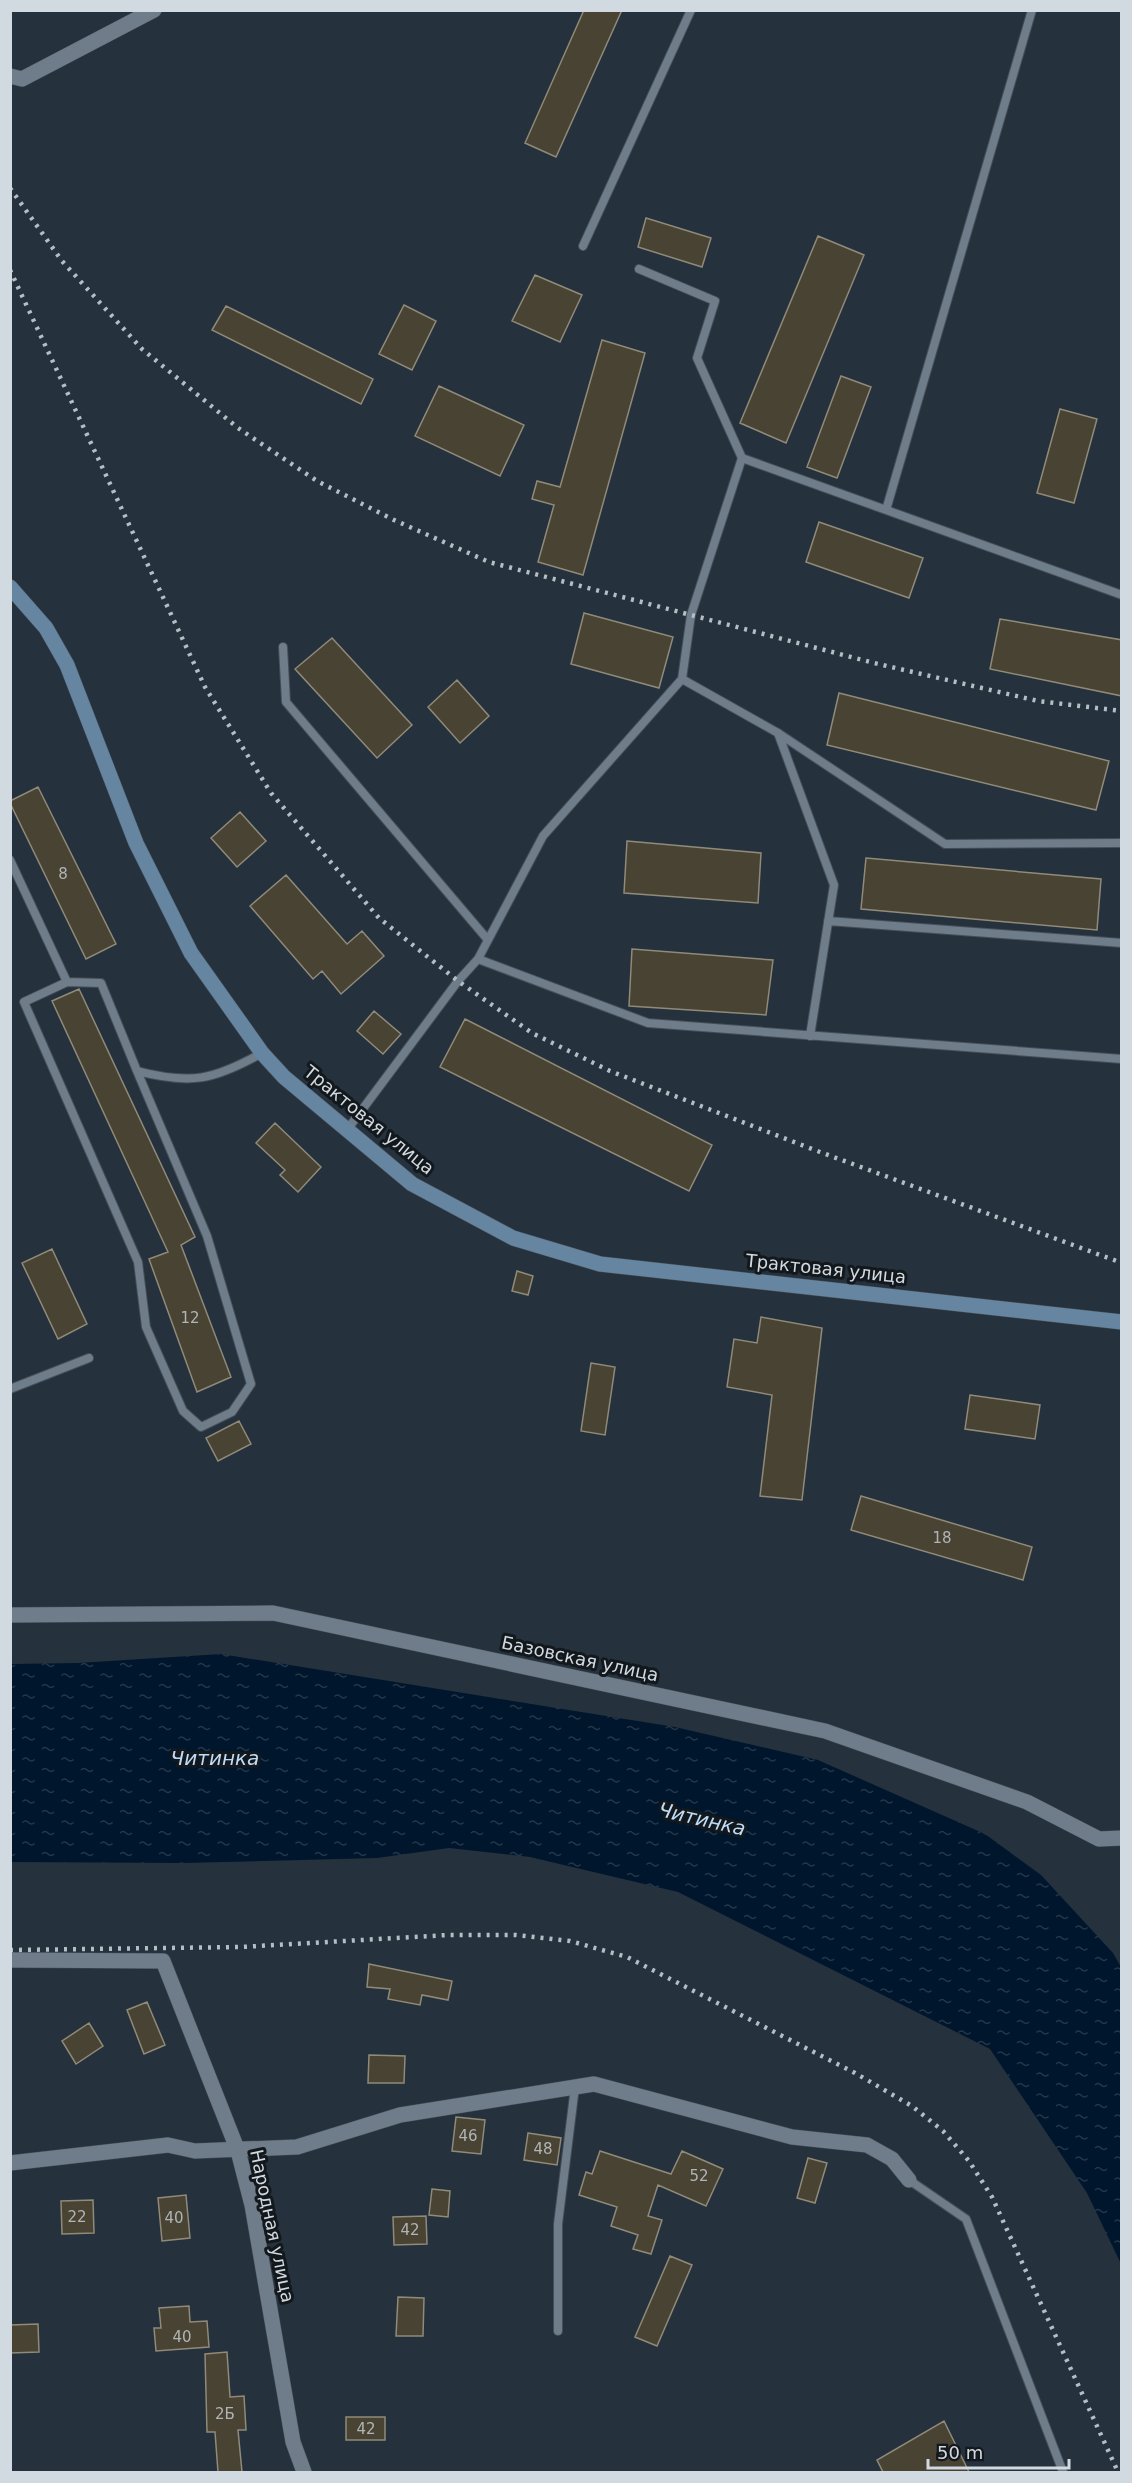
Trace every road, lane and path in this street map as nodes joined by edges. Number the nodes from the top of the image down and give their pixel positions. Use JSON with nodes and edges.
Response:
{"nodes":[{"id":1,"x":154,"y":10,"type":"edge"},
{"id":2,"x":692,"y":10,"type":"edge"},
{"id":3,"x":1032,"y":10,"type":"edge"},
{"id":4,"x":10,"y":76,"type":"edge"},
{"id":5,"x":583,"y":246,"type":"dead end"},
{"id":6,"x":639,"y":269,"type":"dead end"},
{"id":7,"x":742,"y":458,"type":"junction"},
{"id":8,"x":886,"y":510,"type":"junction"},
{"id":9,"x":10,"y":587,"type":"edge"},
{"id":10,"x":1122,"y":595,"type":"edge"},
{"id":11,"x":283,"y":647,"type":"dead end"},
{"id":12,"x":682,"y":679,"type":"junction"},
{"id":13,"x":778,"y":733,"type":"junction"},
{"id":14,"x":1122,"y":843,"type":"edge"},
{"id":15,"x":10,"y":860,"type":"edge"},
{"id":16,"x":828,"y":921,"type":"junction"},
{"id":17,"x":488,"y":940,"type":"junction"},
{"id":18,"x":1122,"y":943,"type":"edge"},
{"id":19,"x":478,"y":959,"type":"junction"},
{"id":20,"x":67,"y":982,"type":"junction"},
{"id":21,"x":810,"y":1036,"type":"junction"},
{"id":22,"x":262,"y":1053,"type":"junction"},
{"id":23,"x":1122,"y":1059,"type":"edge"},
{"id":24,"x":137,"y":1071,"type":"junction"},
{"id":25,"x":347,"y":1130,"type":"junction"},
{"id":26,"x":1122,"y":1322,"type":"edge"},
{"id":27,"x":89,"y":1358,"type":"dead end"},
{"id":28,"x":10,"y":1389,"type":"edge"},
{"id":29,"x":10,"y":1615,"type":"edge"},
{"id":30,"x":1122,"y":1838,"type":"edge"},
{"id":31,"x":10,"y":1960,"type":"edge"},
{"id":32,"x":575,"y":2088,"type":"junction"},
{"id":33,"x":238,"y":2151,"type":"junction"},
{"id":34,"x":10,"y":2163,"type":"edge"},
{"id":35,"x":909,"y":2180,"type":"joint"},
{"id":36,"x":558,"y":2331,"type":"dead end"},
{"id":37,"x":304,"y":2472,"type":"edge"},
{"id":38,"x":1063,"y":2472,"type":"edge"}],
"edges":[{"from":1,"to":4,"type":"street"},
{"from":2,"to":5,"type":"lane"},
{"from":3,"to":8,"type":"lane"},
{"from":6,"to":7,"type":"lane"},
{"from":7,"to":8,"type":"lane"},
{"from":7,"to":12,"type":"lane"},
{"from":8,"to":10,"type":"lane"},
{"from":9,"to":22,"type":"main road","name":"Трактовая улица"},
{"from":11,"to":17,"type":"lane"},
{"from":12,"to":13,"type":"lane"},
{"from":12,"to":17,"type":"lane"},
{"from":13,"to":14,"type":"lane"},
{"from":13,"to":16,"type":"lane"},
{"from":15,"to":20,"type":"lane"},
{"from":16,"to":18,"type":"lane"},
{"from":16,"to":21,"type":"lane"},
{"from":17,"to":19,"type":"lane"},
{"from":19,"to":21,"type":"lane"},
{"from":19,"to":25,"type":"lane"},
{"from":20,"to":24,"type":"lane"},
{"from":20,"to":24,"type":"lane"},
{"from":21,"to":23,"type":"lane"},
{"from":22,"to":24,"type":"lane"},
{"from":22,"to":25,"type":"main road","name":"Трактовая улица"},
{"from":25,"to":26,"type":"main road","name":"Трактовая улица"},
{"from":27,"to":28,"type":"lane"},
{"from":29,"to":30,"type":"street","name":"Базовская улица"},
{"from":31,"to":33,"type":"street","name":"Народная улица"},
{"from":32,"to":33,"type":"street"},
{"from":32,"to":35,"type":"street"},
{"from":32,"to":36,"type":"lane"},
{"from":33,"to":34,"type":"street"},
{"from":33,"to":37,"type":"street","name":"Народная улица"},
{"from":35,"to":38,"type":"lane"}]}
